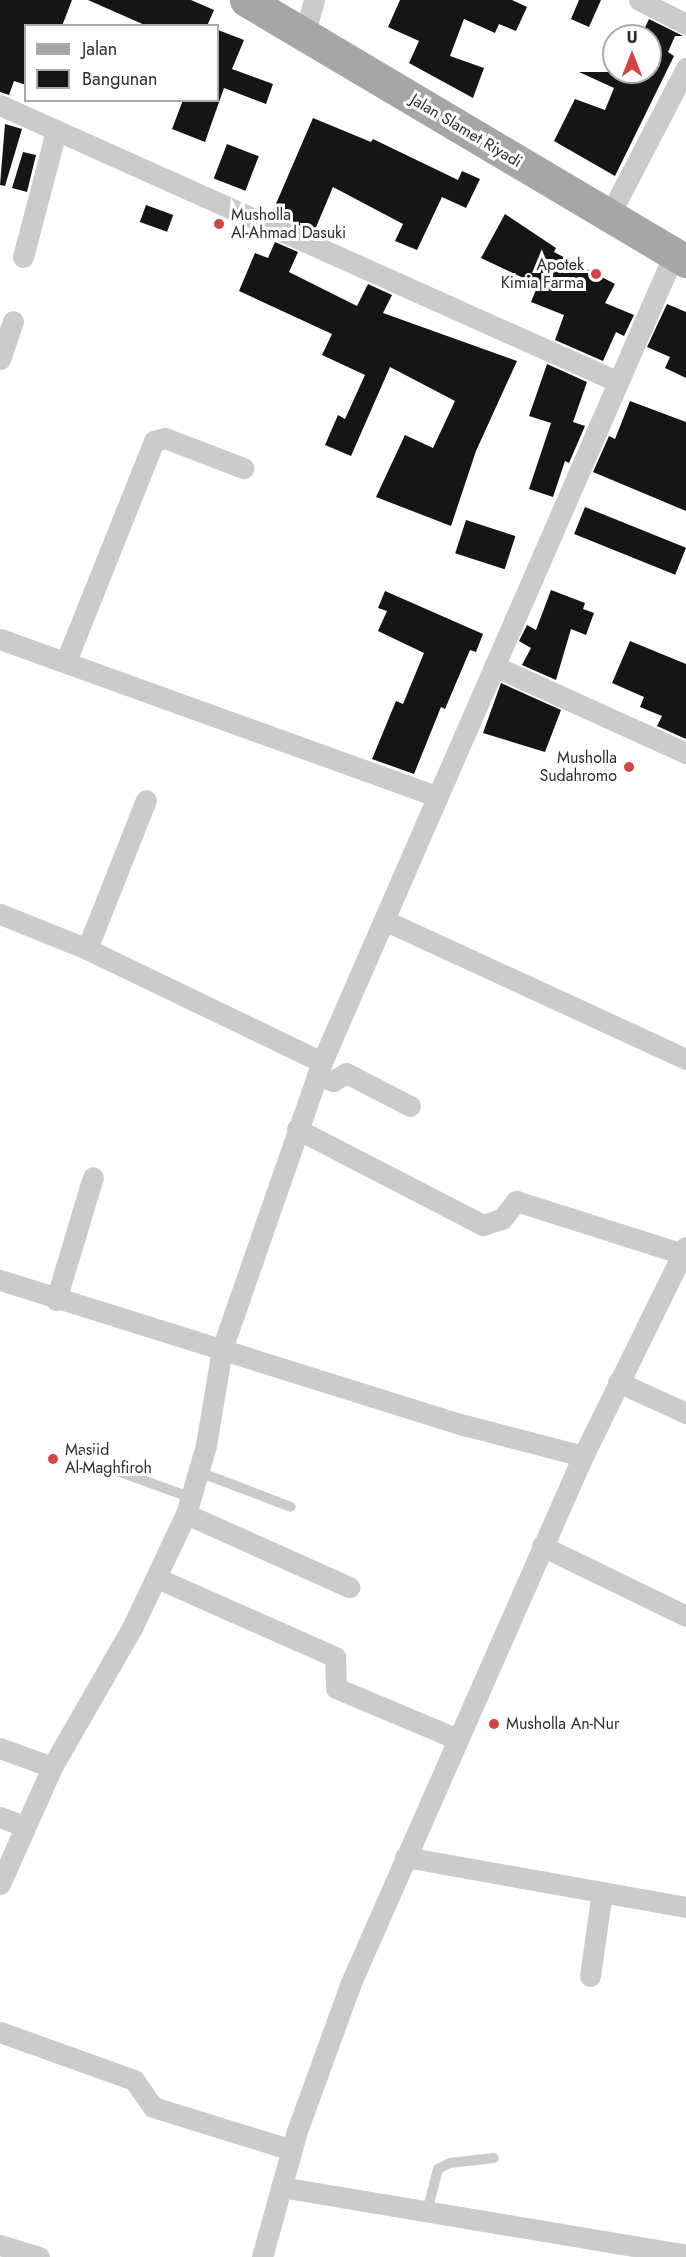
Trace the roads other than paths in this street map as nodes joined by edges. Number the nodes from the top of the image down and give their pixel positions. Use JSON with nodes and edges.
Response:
{"nodes":[{"id":1,"x":246,"y":0,"type":"edge"},
{"id":2,"x":314,"y":0,"type":"edge"},
{"id":3,"x":639,"y":0,"type":"edge"},
{"id":4,"x":686,"y":24,"type":"edge"},
{"id":5,"x":304,"y":35,"type":"junction"},
{"id":6,"x":686,"y":68,"type":"edge"},
{"id":7,"x":0,"y":105,"type":"edge"},
{"id":8,"x":56,"y":131,"type":"junction"},
{"id":9,"x":609,"y":216,"type":"junction"},
{"id":10,"x":23,"y":257,"type":"dead end"},
{"id":11,"x":680,"y":257,"type":"edge"},
{"id":12,"x":13,"y":321,"type":"dead end"},
{"id":13,"x":0,"y":359,"type":"edge"},
{"id":14,"x":616,"y":381,"type":"junction"},
{"id":15,"x":243,"y":468,"type":"dead end"},
{"id":16,"x":0,"y":639,"type":"edge"},
{"id":17,"x":66,"y":661,"type":"junction"},
{"id":18,"x":494,"y":666,"type":"junction"},
{"id":19,"x":686,"y":753,"type":"edge"},
{"id":20,"x":436,"y":796,"type":"junction"},
{"id":21,"x":146,"y":800,"type":"dead end"},
{"id":22,"x":0,"y":914,"type":"edge"},
{"id":23,"x":386,"y":921,"type":"junction"},
{"id":24,"x":87,"y":949,"type":"junction"},
{"id":25,"x":686,"y":1059,"type":"edge"},
{"id":26,"x":320,"y":1069,"type":"junction"},
{"id":27,"x":410,"y":1106,"type":"dead end"},
{"id":28,"x":297,"y":1129,"type":"junction"},
{"id":29,"x":93,"y":1177,"type":"dead end"},
{"id":30,"x":684,"y":1251,"type":"edge"},
{"id":31,"x":0,"y":1280,"type":"edge"},
{"id":32,"x":56,"y":1300,"type":"junction"},
{"id":33,"x":222,"y":1349,"type":"junction"},
{"id":34,"x":618,"y":1382,"type":"junction"},
{"id":35,"x":686,"y":1413,"type":"edge"},
{"id":36,"x":583,"y":1455,"type":"junction"},
{"id":37,"x":112,"y":1469,"type":"dead end"},
{"id":38,"x":199,"y":1472,"type":"junction"},
{"id":39,"x":189,"y":1506,"type":"junction"},
{"id":40,"x":291,"y":1507,"type":"dead end"},
{"id":41,"x":542,"y":1546,"type":"junction"},
{"id":42,"x":157,"y":1578,"type":"junction"},
{"id":43,"x":349,"y":1587,"type":"dead end"},
{"id":44,"x":686,"y":1616,"type":"edge"},
{"id":45,"x":455,"y":1738,"type":"junction"},
{"id":46,"x":0,"y":1748,"type":"edge"},
{"id":47,"x":52,"y":1767,"type":"junction"},
{"id":48,"x":0,"y":1817,"type":"edge"},
{"id":49,"x":24,"y":1826,"type":"junction"},
{"id":50,"x":405,"y":1857,"type":"junction"},
{"id":51,"x":0,"y":1884,"type":"edge"},
{"id":52,"x":602,"y":1892,"type":"junction"},
{"id":53,"x":686,"y":1907,"type":"edge"},
{"id":54,"x":591,"y":1976,"type":"dead end"},
{"id":55,"x":0,"y":2032,"type":"edge"},
{"id":56,"x":292,"y":2150,"type":"junction"},
{"id":57,"x":494,"y":2158,"type":"dead end"},
{"id":58,"x":281,"y":2187,"type":"junction"},
{"id":59,"x":427,"y":2212,"type":"junction"},
{"id":60,"x":0,"y":2245,"type":"edge"},
{"id":61,"x":677,"y":2255,"type":"edge"},
{"id":62,"x":39,"y":2257,"type":"edge"},
{"id":63,"x":262,"y":2257,"type":"edge"}],
"edges":[{"from":1,"to":5,"type":"main road","name":"Jalan Slamet Riyadi"},
{"from":2,"to":5,"type":"street"},
{"from":3,"to":4,"type":"street"},
{"from":5,"to":9,"type":"main road","name":"Jalan Slamet Riyadi"},
{"from":6,"to":9,"type":"street"},
{"from":7,"to":8,"type":"street"},
{"from":8,"to":10,"type":"street"},
{"from":8,"to":14,"type":"street"},
{"from":9,"to":11,"type":"main road","name":"Jalan Slamet Riyadi"},
{"from":11,"to":14,"type":"street"},
{"from":12,"to":13,"type":"street"},
{"from":14,"to":18,"type":"street"},
{"from":15,"to":17,"type":"street"},
{"from":16,"to":17,"type":"street"},
{"from":17,"to":20,"type":"street"},
{"from":18,"to":19,"type":"street"},
{"from":18,"to":20,"type":"street"},
{"from":20,"to":23,"type":"street"},
{"from":21,"to":24,"type":"street"},
{"from":22,"to":24,"type":"street"},
{"from":23,"to":25,"type":"street"},
{"from":23,"to":26,"type":"street"},
{"from":24,"to":26,"type":"street"},
{"from":26,"to":27,"type":"street"},
{"from":26,"to":28,"type":"street"},
{"from":28,"to":30,"type":"street"},
{"from":28,"to":33,"type":"street"},
{"from":29,"to":32,"type":"street"},
{"from":30,"to":34,"type":"street"},
{"from":31,"to":32,"type":"street"},
{"from":32,"to":33,"type":"street"},
{"from":33,"to":36,"type":"street"},
{"from":33,"to":38,"type":"street"},
{"from":34,"to":35,"type":"street"},
{"from":34,"to":36,"type":"street"},
{"from":36,"to":41,"type":"street"},
{"from":37,"to":39,"type":"lane"},
{"from":38,"to":39,"type":"street"},
{"from":38,"to":40,"type":"lane"},
{"from":39,"to":42,"type":"street"},
{"from":39,"to":43,"type":"street"},
{"from":41,"to":44,"type":"street"},
{"from":41,"to":45,"type":"street"},
{"from":42,"to":45,"type":"street"},
{"from":42,"to":47,"type":"street"},
{"from":45,"to":50,"type":"street"},
{"from":46,"to":47,"type":"street"},
{"from":47,"to":49,"type":"street"},
{"from":48,"to":49,"type":"street"},
{"from":49,"to":51,"type":"street"},
{"from":50,"to":52,"type":"street"},
{"from":50,"to":56,"type":"street"},
{"from":52,"to":53,"type":"street"},
{"from":52,"to":54,"type":"street"},
{"from":55,"to":56,"type":"street"},
{"from":56,"to":58,"type":"street"},
{"from":57,"to":59,"type":"lane"},
{"from":58,"to":59,"type":"street"},
{"from":58,"to":63,"type":"street"},
{"from":59,"to":61,"type":"street"},
{"from":60,"to":62,"type":"street"}]}
